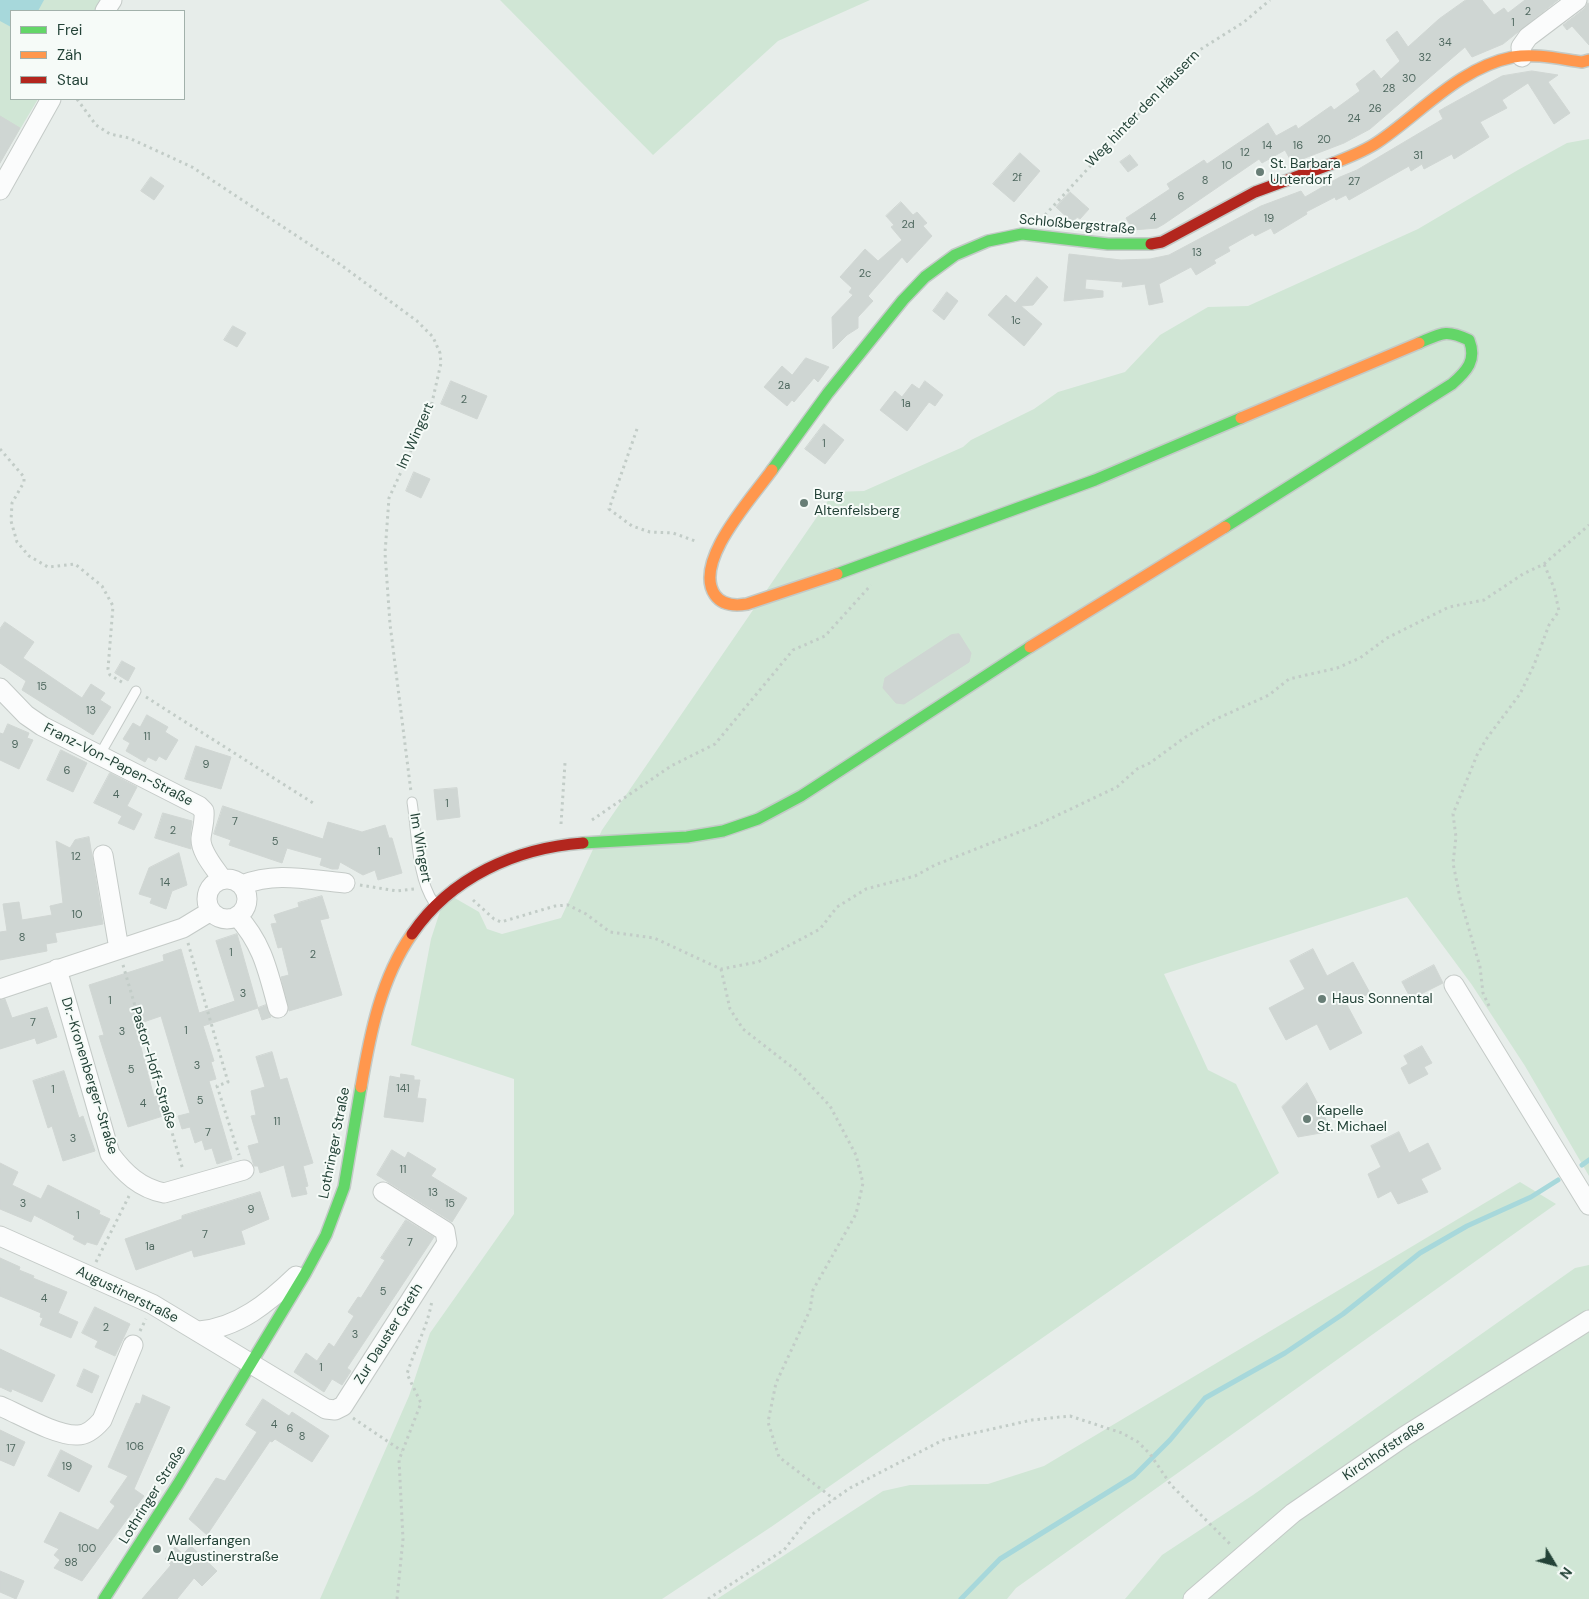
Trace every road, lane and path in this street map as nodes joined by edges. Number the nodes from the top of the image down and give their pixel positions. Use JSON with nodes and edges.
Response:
{"nodes":[{"id":1,"x":1270,"y":0,"type":"edge"},
{"id":2,"x":1577,"y":0,"type":"edge"},
{"id":3,"x":1522,"y":56,"type":"junction"},
{"id":4,"x":1589,"y":60,"type":"edge"},
{"id":5,"x":50,"y":100,"type":"edge"},
{"id":6,"x":78,"y":100,"type":"edge"},
{"id":7,"x":0,"y":190,"type":"edge"},
{"id":8,"x":1032,"y":234,"type":"junction"},
{"id":9,"x":636,"y":429,"type":"dead end"},
{"id":10,"x":0,"y":449,"type":"edge"},
{"id":11,"x":1589,"y":525,"type":"edge"},
{"id":12,"x":713,"y":556,"type":"junction"},
{"id":13,"x":1544,"y":564,"type":"junction"},
{"id":14,"x":876,"y":579,"type":"dead end"},
{"id":15,"x":0,"y":688,"type":"edge"},
{"id":16,"x":136,"y":691,"type":"junction"},
{"id":17,"x":99,"y":756,"type":"junction"},
{"id":18,"x":565,"y":763,"type":"dead end"},
{"id":19,"x":412,"y":802,"type":"joint"},
{"id":20,"x":313,"y":803,"type":"dead end"},
{"id":21,"x":590,"y":821,"type":"dead end"},
{"id":22,"x":559,"y":844,"type":"junction"},
{"id":23,"x":103,"y":855,"type":"dead end"},
{"id":24,"x":222,"y":879,"type":"junction"},
{"id":25,"x":345,"y":883,"type":"joint"},
{"id":26,"x":242,"y":886,"type":"junction"},
{"id":27,"x":458,"y":886,"type":"junction"},
{"id":28,"x":426,"y":887,"type":"junction"},
{"id":29,"x":436,"y":904,"type":"junction"},
{"id":30,"x":211,"y":911,"type":"junction"},
{"id":31,"x":237,"y":916,"type":"junction"},
{"id":32,"x":183,"y":928,"type":"junction"},
{"id":33,"x":119,"y":949,"type":"junction"},
{"id":34,"x":57,"y":969,"type":"junction"},
{"id":35,"x":721,"y":969,"type":"junction"},
{"id":36,"x":1454,"y":985,"type":"dead end"},
{"id":37,"x":0,"y":989,"type":"edge"},
{"id":38,"x":278,"y":1008,"type":"dead end"},
{"id":39,"x":1472,"y":1017,"type":"junction"},
{"id":40,"x":244,"y":1170,"type":"joint"},
{"id":41,"x":136,"y":1182,"type":"junction"},
{"id":42,"x":188,"y":1188,"type":"junction"},
{"id":43,"x":383,"y":1192,"type":"dead end"},
{"id":44,"x":1589,"y":1205,"type":"edge"},
{"id":45,"x":0,"y":1236,"type":"edge"},
{"id":46,"x":311,"y":1261,"type":"junction"},
{"id":47,"x":90,"y":1275,"type":"junction"},
{"id":48,"x":421,"y":1283,"type":"junction"},
{"id":49,"x":152,"y":1304,"type":"junction"},
{"id":50,"x":1589,"y":1320,"type":"edge"},
{"id":51,"x":199,"y":1331,"type":"junction"},
{"id":52,"x":133,"y":1345,"type":"joint"},
{"id":53,"x":250,"y":1363,"type":"junction"},
{"id":54,"x":0,"y":1406,"type":"edge"},
{"id":55,"x":343,"y":1406,"type":"junction"},
{"id":56,"x":402,"y":1451,"type":"junction"},
{"id":57,"x":834,"y":1499,"type":"junction"},
{"id":58,"x":1242,"y":1555,"type":"junction"},
{"id":59,"x":104,"y":1599,"type":"edge"},
{"id":60,"x":397,"y":1599,"type":"edge"},
{"id":61,"x":708,"y":1599,"type":"edge"},
{"id":62,"x":1193,"y":1599,"type":"edge"}],
"edges":[{"from":1,"to":8,"type":"path","name":"Weg hinter den Häusern"},
{"from":2,"to":3,"type":"street"},
{"from":3,"to":4,"type":"street","name":"Schloßbergstraße"},
{"from":3,"to":8,"type":"street","name":"Schloßbergstraße"},
{"from":5,"to":7,"type":"street"},
{"from":6,"to":19,"type":"path","name":"Im Wingert"},
{"from":8,"to":12,"type":"street","name":"Schloßbergstraße"},
{"from":9,"to":12,"type":"path"},
{"from":10,"to":16,"type":"path"},
{"from":11,"to":13,"type":"path"},
{"from":12,"to":22,"type":"street","name":"Lothringer Straße"},
{"from":13,"to":35,"type":"path"},
{"from":13,"to":39,"type":"path"},
{"from":14,"to":21,"type":"path"},
{"from":15,"to":17,"type":"street","name":"Franz-Von-Papen-Straße"},
{"from":16,"to":17,"type":"lane"},
{"from":16,"to":20,"type":"path"},
{"from":17,"to":24,"type":"street","name":"Franz-Von-Papen-Straße"},
{"from":18,"to":22,"type":"path"},
{"from":19,"to":28,"type":"lane","name":"Im Wingert"},
{"from":22,"to":27,"type":"street","name":"Lothringer Straße"},
{"from":23,"to":33,"type":"street"},
{"from":24,"to":26,"type":"street"},
{"from":24,"to":30,"type":"street"},
{"from":25,"to":26,"type":"street"},
{"from":25,"to":28,"type":"path"},
{"from":26,"to":31,"type":"street"},
{"from":27,"to":29,"type":"street","name":"Lothringer Straße"},
{"from":27,"to":35,"type":"path"},
{"from":28,"to":29,"type":"lane","name":"Im Wingert"},
{"from":29,"to":46,"type":"street","name":"Lothringer Straße"},
{"from":30,"to":31,"type":"street"},
{"from":30,"to":32,"type":"street"},
{"from":31,"to":38,"type":"street"},
{"from":32,"to":33,"type":"street"},
{"from":32,"to":40,"type":"path"},
{"from":33,"to":34,"type":"street"},
{"from":33,"to":42,"type":"path","name":"Pastor-Hoff-Straße"},
{"from":34,"to":37,"type":"street"},
{"from":34,"to":41,"type":"street","name":"Dr.-Kronenberger-Straße"},
{"from":35,"to":57,"type":"path"},
{"from":36,"to":39,"type":"street"},
{"from":39,"to":44,"type":"street"},
{"from":40,"to":42,"type":"street","name":"Dr.-Kronenberger-Straße"},
{"from":41,"to":42,"type":"street","name":"Dr.-Kronenberger-Straße"},
{"from":41,"to":47,"type":"path"},
{"from":43,"to":48,"type":"street","name":"Zur Dauster Greth"},
{"from":45,"to":47,"type":"street","name":"Augustinerstraße"},
{"from":46,"to":51,"type":"street"},
{"from":46,"to":53,"type":"street","name":"Lothringer Straße"},
{"from":47,"to":49,"type":"street","name":"Augustinerstraße"},
{"from":48,"to":55,"type":"street","name":"Zur Dauster Greth"},
{"from":48,"to":56,"type":"path"},
{"from":49,"to":51,"type":"street","name":"Augustinerstraße"},
{"from":49,"to":52,"type":"path"},
{"from":50,"to":58,"type":"street","name":"Kirchhofstraße"},
{"from":51,"to":53,"type":"street","name":"Augustinerstraße"},
{"from":52,"to":54,"type":"street"},
{"from":53,"to":55,"type":"street"},
{"from":53,"to":59,"type":"street","name":"Lothringer Straße"},
{"from":55,"to":56,"type":"path"},
{"from":56,"to":60,"type":"path"},
{"from":57,"to":58,"type":"path"},
{"from":57,"to":61,"type":"path"},
{"from":58,"to":62,"type":"street","name":"Kirchhofstraße"}]}
